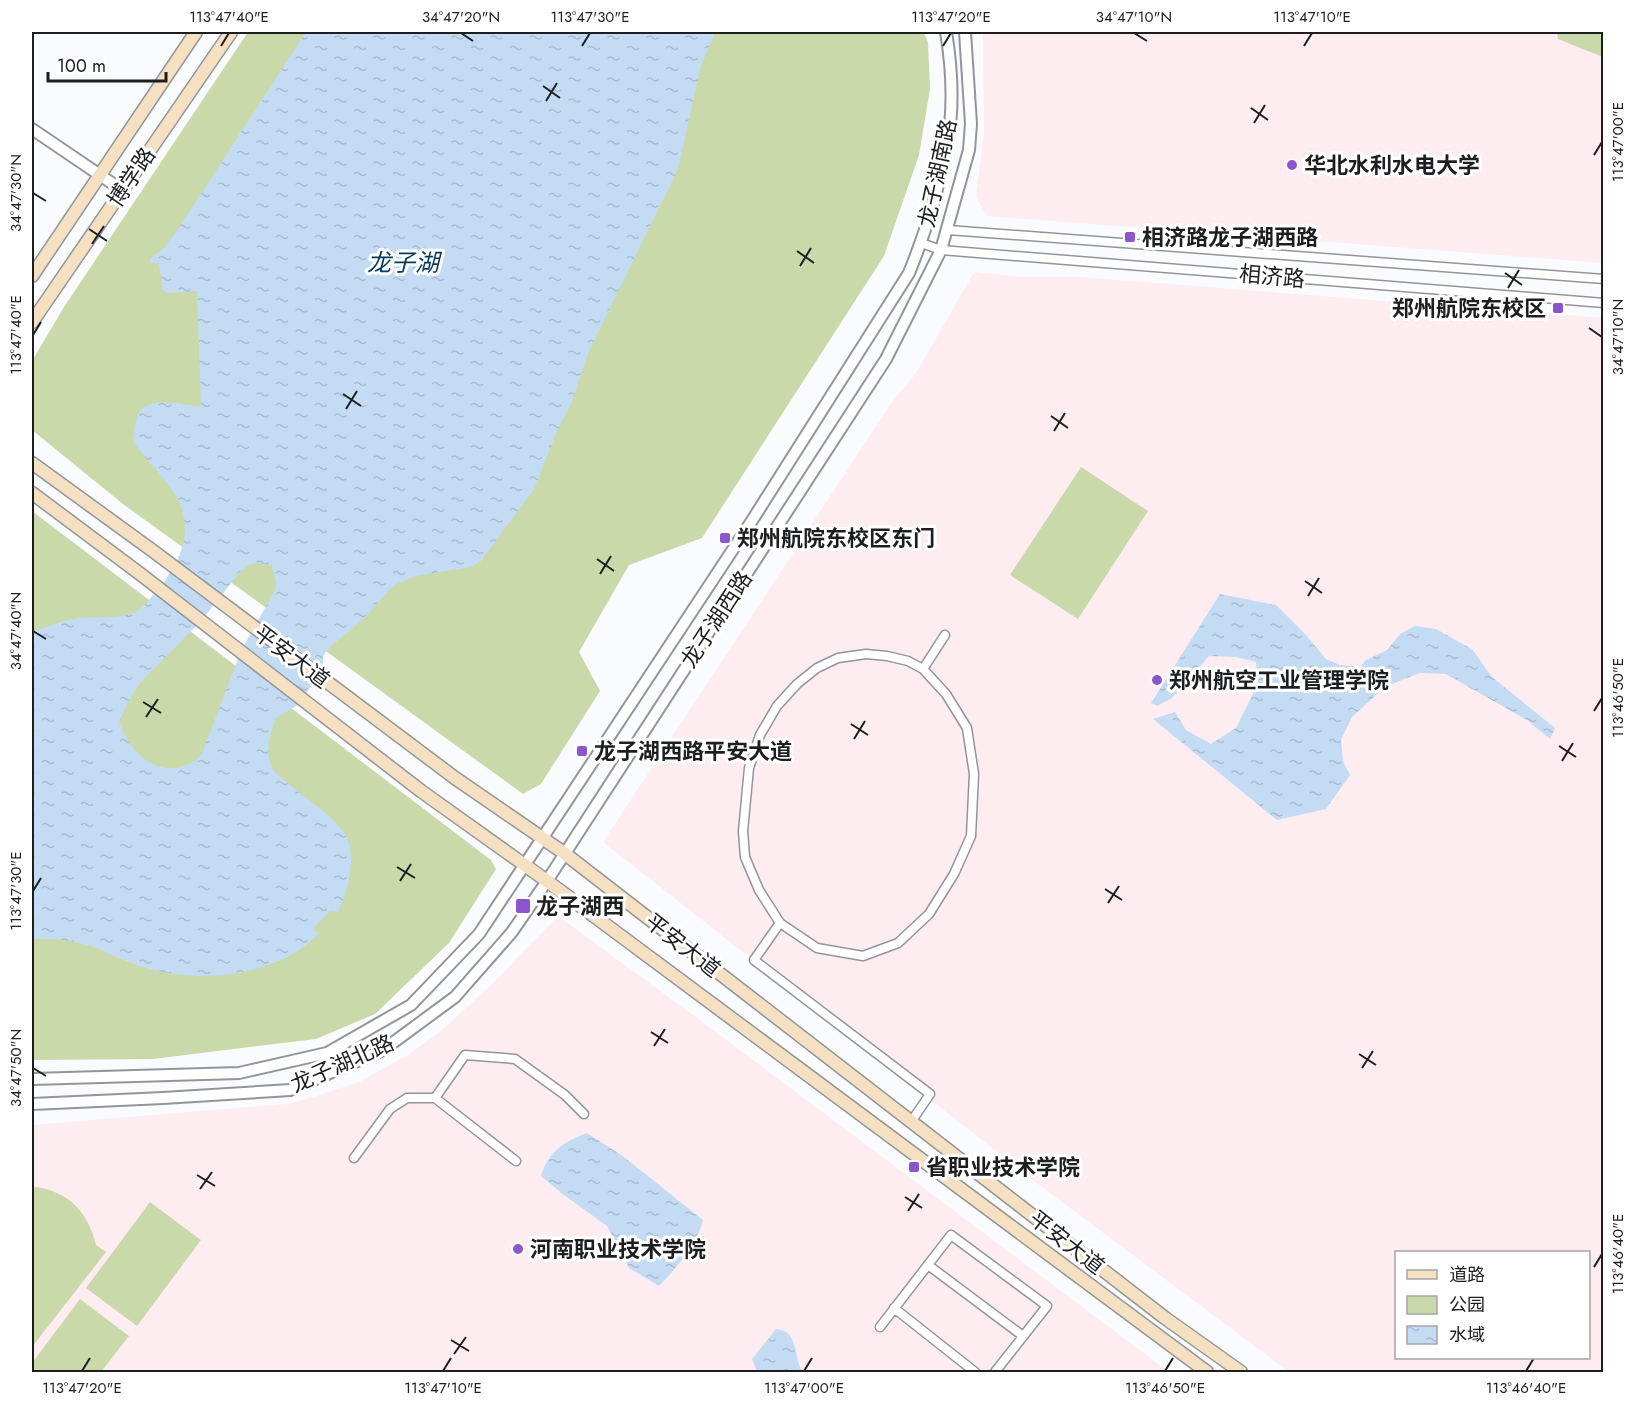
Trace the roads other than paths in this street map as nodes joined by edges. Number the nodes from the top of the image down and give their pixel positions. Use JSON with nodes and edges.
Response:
{"nodes":[{"id":1,"x":196,"y":32,"type":"edge"},
{"id":2,"x":231,"y":32,"type":"edge"},
{"id":3,"x":946,"y":32,"type":"edge"},
{"id":4,"x":965,"y":32,"type":"edge"},
{"id":5,"x":32,"y":129,"type":"edge"},
{"id":6,"x":100,"y":174,"type":"junction"},
{"id":7,"x":122,"y":190,"type":"junction"},
{"id":8,"x":948,"y":230,"type":"junction"},
{"id":9,"x":921,"y":243,"type":"junction"},
{"id":10,"x":941,"y":250,"type":"junction"},
{"id":11,"x":32,"y":276,"type":"edge"},
{"id":12,"x":1604,"y":279,"type":"edge"},
{"id":13,"x":1604,"y":303,"type":"edge"},
{"id":14,"x":32,"y":322,"type":"edge"},
{"id":15,"x":32,"y":463,"type":"edge"},
{"id":16,"x":32,"y":493,"type":"edge"},
{"id":17,"x":945,"y":635,"type":"dead end"},
{"id":18,"x":923,"y":669,"type":"junction"},
{"id":19,"x":543,"y":839,"type":"junction"},
{"id":20,"x":564,"y":853,"type":"junction"},
{"id":21,"x":524,"y":865,"type":"junction"},
{"id":22,"x":547,"y":880,"type":"junction"},
{"id":23,"x":780,"y":923,"type":"junction"},
{"id":24,"x":32,"y":1079,"type":"edge"},
{"id":25,"x":435,"y":1098,"type":"junction"},
{"id":26,"x":32,"y":1104,"type":"edge"},
{"id":27,"x":584,"y":1114,"type":"dead end"},
{"id":28,"x":911,"y":1122,"type":"junction"},
{"id":29,"x":354,"y":1158,"type":"dead end"},
{"id":30,"x":516,"y":1161,"type":"dead end"},
{"id":31,"x":928,"y":1265,"type":"junction"},
{"id":32,"x":894,"y":1308,"type":"junction"},
{"id":33,"x":880,"y":1327,"type":"dead end"},
{"id":34,"x":1023,"y":1336,"type":"junction"},
{"id":35,"x":975,"y":1372,"type":"edge"},
{"id":36,"x":995,"y":1372,"type":"edge"},
{"id":37,"x":1207,"y":1372,"type":"edge"},
{"id":38,"x":1241,"y":1372,"type":"edge"}],
"edges":[{"from":1,"to":6,"type":"main road","name":"博学路"},
{"from":2,"to":7,"type":"main road","name":"博学路"},
{"from":3,"to":9,"type":"street","name":"龙子湖南路"},
{"from":4,"to":8,"type":"street","name":"龙子湖南路"},
{"from":5,"to":6,"type":"street"},
{"from":6,"to":7,"type":"street"},
{"from":6,"to":11,"type":"main road","name":"博学路"},
{"from":7,"to":14,"type":"main road","name":"博学路"},
{"from":8,"to":10,"type":"street","name":"龙子湖西路"},
{"from":8,"to":12,"type":"street","name":"相济路"},
{"from":9,"to":10,"type":"street","name":"相济路"},
{"from":9,"to":19,"type":"street","name":"龙子湖西路"},
{"from":10,"to":13,"type":"street","name":"相济路"},
{"from":10,"to":20,"type":"street","name":"龙子湖西路"},
{"from":15,"to":19,"type":"main road","name":"平安大道"},
{"from":16,"to":21,"type":"main road","name":"平安大道"},
{"from":17,"to":18,"type":"street"},
{"from":18,"to":23,"type":"street"},
{"from":18,"to":23,"type":"street"},
{"from":19,"to":20,"type":"main road","name":"平安大道"},
{"from":19,"to":21,"type":"street","name":"龙子湖西路"},
{"from":20,"to":22,"type":"street","name":"龙子湖西路"},
{"from":20,"to":28,"type":"main road","name":"平安大道"},
{"from":21,"to":22,"type":"main road","name":"平安大道"},
{"from":21,"to":24,"type":"street","name":"龙子湖北路"},
{"from":22,"to":26,"type":"street","name":"龙子湖北路"},
{"from":22,"to":37,"type":"main road","name":"平安大道"},
{"from":23,"to":28,"type":"street"},
{"from":25,"to":27,"type":"street"},
{"from":25,"to":29,"type":"street"},
{"from":25,"to":30,"type":"street"},
{"from":28,"to":38,"type":"main road","name":"平安大道"},
{"from":31,"to":32,"type":"street"},
{"from":31,"to":34,"type":"street"},
{"from":31,"to":34,"type":"street"},
{"from":32,"to":33,"type":"street"},
{"from":32,"to":35,"type":"street"},
{"from":34,"to":36,"type":"street"}]}
